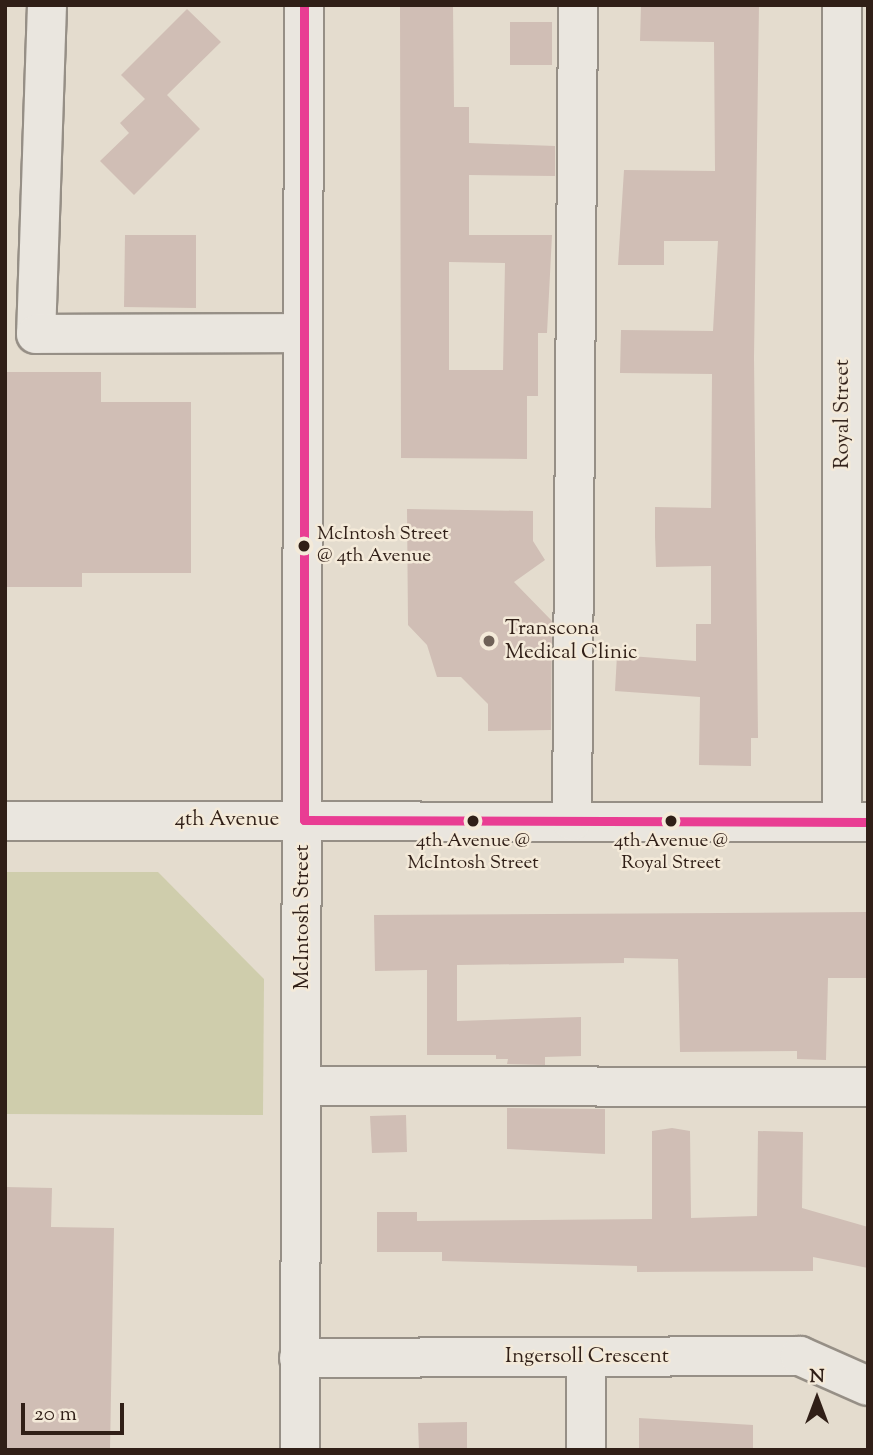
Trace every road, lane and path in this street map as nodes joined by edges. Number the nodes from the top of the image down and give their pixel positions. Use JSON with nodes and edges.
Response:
{"nodes":[{"id":1,"x":47,"y":5,"type":"edge"},
{"id":2,"x":304,"y":5,"type":"edge"},
{"id":3,"x":578,"y":5,"type":"edge"},
{"id":4,"x":842,"y":5,"type":"edge"},
{"id":5,"x":303,"y":332,"type":"junction"},
{"id":6,"x":21,"y":334,"type":"edge"},
{"id":7,"x":856,"y":547,"type":"edge"},
{"id":8,"x":304,"y":820,"type":"junction"},
{"id":9,"x":5,"y":821,"type":"edge"},
{"id":10,"x":572,"y":821,"type":"junction"},
{"id":11,"x":855,"y":822,"type":"edge"},
{"id":12,"x":302,"y":1086,"type":"junction"},
{"id":13,"x":868,"y":1087,"type":"edge"},
{"id":14,"x":299,"y":1358,"type":"junction"},
{"id":15,"x":586,"y":1358,"type":"junction"},
{"id":16,"x":868,"y":1386,"type":"edge"},
{"id":17,"x":300,"y":1450,"type":"edge"},
{"id":18,"x":586,"y":1450,"type":"edge"}],
"edges":[{"from":1,"to":6,"type":"street"},
{"from":2,"to":5,"type":"street","name":"McIntosh Street"},
{"from":3,"to":10,"type":"street"},
{"from":4,"to":7,"type":"street","name":"Royal Street"},
{"from":5,"to":6,"type":"street"},
{"from":5,"to":8,"type":"street","name":"McIntosh Street"},
{"from":7,"to":11,"type":"street","name":"Royal Street"},
{"from":8,"to":9,"type":"street","name":"4th Avenue"},
{"from":8,"to":10,"type":"street","name":"4th Avenue"},
{"from":8,"to":12,"type":"street","name":"McIntosh Street"},
{"from":10,"to":11,"type":"street","name":"4th Avenue"},
{"from":12,"to":13,"type":"street"},
{"from":12,"to":14,"type":"street","name":"McIntosh Street"},
{"from":14,"to":15,"type":"street","name":"Ingersoll Crescent"},
{"from":14,"to":17,"type":"street","name":"McIntosh Street"},
{"from":15,"to":16,"type":"street","name":"Ingersoll Crescent"},
{"from":15,"to":18,"type":"street"}]}
